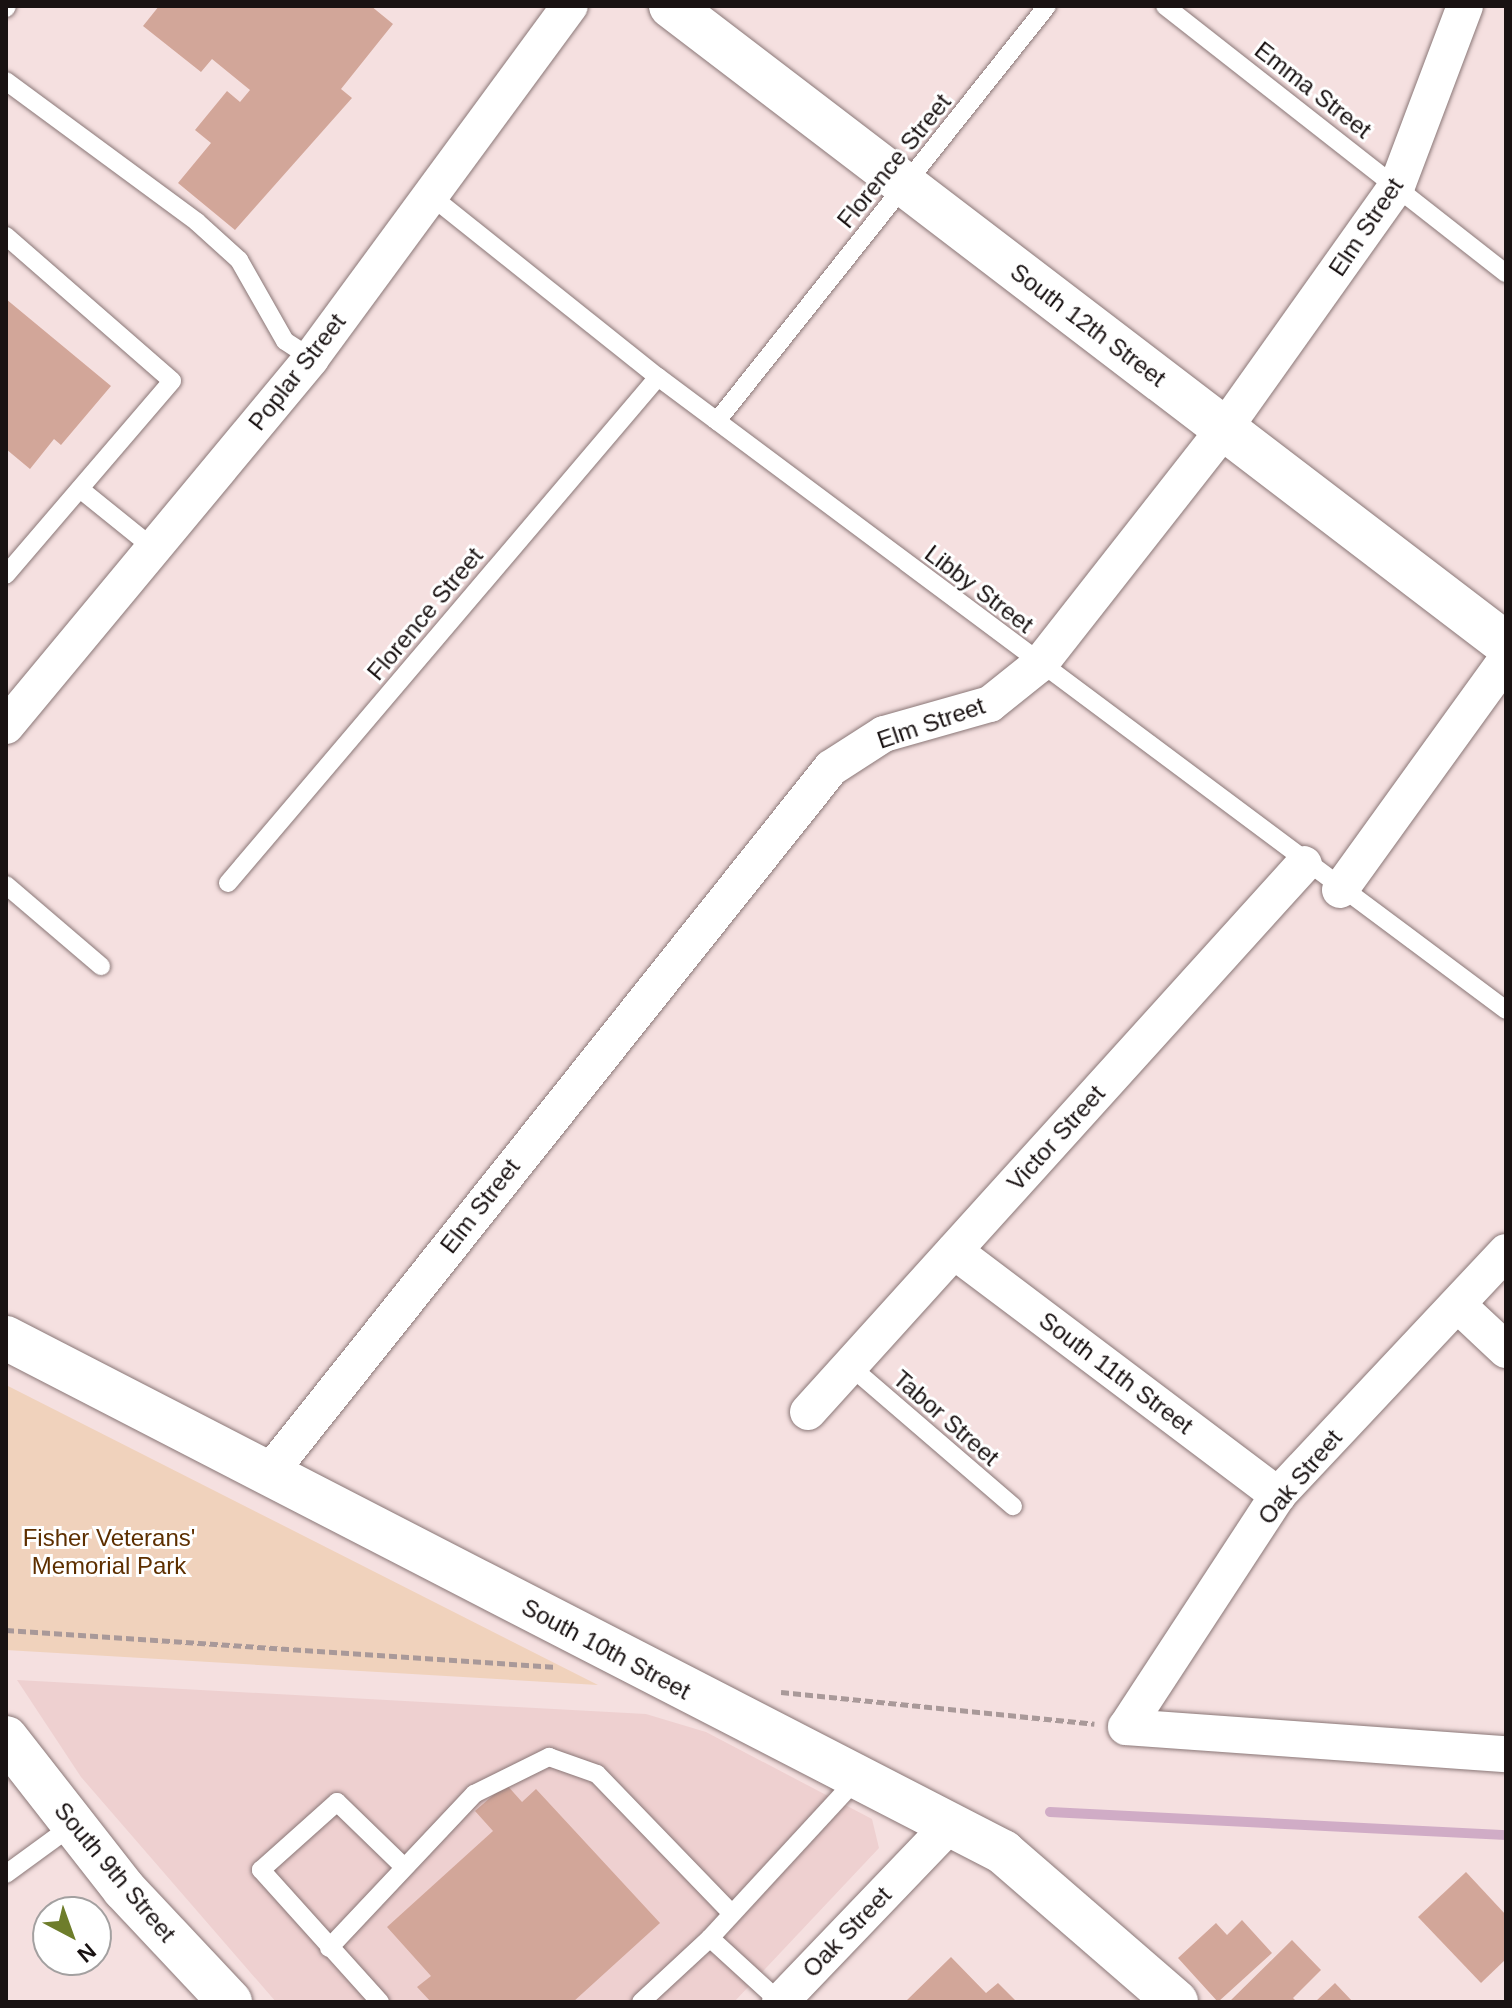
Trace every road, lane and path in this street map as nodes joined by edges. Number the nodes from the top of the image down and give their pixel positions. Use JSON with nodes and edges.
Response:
{"nodes":[{"id":1,"x":570,"y":6,"type":"edge"},
{"id":2,"x":671,"y":6,"type":"edge"},
{"id":3,"x":1047,"y":6,"type":"edge"},
{"id":4,"x":1165,"y":6,"type":"edge"},
{"id":5,"x":1465,"y":6,"type":"edge"},
{"id":6,"x":1184,"y":13,"type":"edge"},
{"id":7,"x":6,"y":81,"type":"edge"},
{"id":8,"x":907,"y":186,"type":"junction"},
{"id":9,"x":1397,"y":186,"type":"junction"},
{"id":10,"x":431,"y":196,"type":"junction"},
{"id":11,"x":6,"y":236,"type":"edge"},
{"id":12,"x":1506,"y":273,"type":"edge"},
{"id":13,"x":311,"y":358,"type":"junction"},
{"id":14,"x":658,"y":377,"type":"junction"},
{"id":15,"x":717,"y":421,"type":"junction"},
{"id":16,"x":1224,"y":429,"type":"junction"},
{"id":17,"x":80,"y":489,"type":"junction"},
{"id":18,"x":153,"y":548,"type":"junction"},
{"id":19,"x":6,"y":575,"type":"edge"},
{"id":20,"x":1506,"y":644,"type":"edge"},
{"id":21,"x":1506,"y":660,"type":"edge"},
{"id":22,"x":1040,"y":664,"type":"junction"},
{"id":23,"x":6,"y":726,"type":"edge"},
{"id":24,"x":1304,"y":864,"type":"junction"},
{"id":25,"x":228,"y":883,"type":"dead end"},
{"id":26,"x":6,"y":885,"type":"edge"},
{"id":27,"x":1340,"y":890,"type":"junction"},
{"id":28,"x":101,"y":966,"type":"dead end"},
{"id":29,"x":1506,"y":1010,"type":"edge"},
{"id":30,"x":954,"y":1251,"type":"junction"},
{"id":31,"x":1506,"y":1252,"type":"edge"},
{"id":32,"x":1458,"y":1305,"type":"junction"},
{"id":33,"x":6,"y":1338,"type":"edge"},
{"id":34,"x":1506,"y":1350,"type":"edge"},
{"id":35,"x":850,"y":1366,"type":"junction"},
{"id":36,"x":808,"y":1412,"type":"dead end"},
{"id":37,"x":270,"y":1472,"type":"junction"},
{"id":38,"x":1278,"y":1495,"type":"junction"},
{"id":39,"x":1013,"y":1506,"type":"dead end"},
{"id":40,"x":6,"y":1738,"type":"edge"},
{"id":41,"x":1506,"y":1754,"type":"edge"},
{"id":42,"x":856,"y":1780,"type":"junction"},
{"id":43,"x":73,"y":1825,"type":"junction"},
{"id":44,"x":947,"y":1828,"type":"junction"},
{"id":45,"x":404,"y":1867,"type":"junction"},
{"id":46,"x":8,"y":1868,"type":"edge"},
{"id":47,"x":732,"y":1914,"type":"junction"},
{"id":48,"x":710,"y":1938,"type":"junction"},
{"id":49,"x":329,"y":1948,"type":"junction"},
{"id":50,"x":230,"y":2002,"type":"edge"},
{"id":51,"x":380,"y":2002,"type":"edge"},
{"id":52,"x":641,"y":2002,"type":"edge"},
{"id":53,"x":780,"y":2002,"type":"edge"},
{"id":54,"x":1176,"y":2002,"type":"edge"}],
"edges":[{"from":1,"to":10,"type":"street","name":"Poplar Street"},
{"from":2,"to":8,"type":"main road","name":"South 12th Street"},
{"from":3,"to":8,"type":"lane","name":"Florence Street"},
{"from":4,"to":6,"type":"lane","name":"Emma Street"},
{"from":5,"to":9,"type":"street","name":"Elm Street"},
{"from":6,"to":9,"type":"lane","name":"Emma Street"},
{"from":7,"to":13,"type":"lane"},
{"from":8,"to":15,"type":"lane","name":"Florence Street"},
{"from":8,"to":16,"type":"main road","name":"South 12th Street"},
{"from":9,"to":12,"type":"lane","name":"Emma Street"},
{"from":9,"to":16,"type":"street","name":"Elm Street"},
{"from":10,"to":13,"type":"street","name":"Poplar Street"},
{"from":10,"to":14,"type":"lane","name":"Libby Street"},
{"from":11,"to":17,"type":"lane"},
{"from":13,"to":18,"type":"street","name":"Poplar Street"},
{"from":14,"to":15,"type":"lane","name":"Libby Street"},
{"from":14,"to":25,"type":"lane","name":"Florence Street"},
{"from":15,"to":22,"type":"lane","name":"Libby Street"},
{"from":16,"to":20,"type":"main road","name":"South 12th Street"},
{"from":16,"to":22,"type":"street","name":"Elm Street"},
{"from":17,"to":18,"type":"lane"},
{"from":17,"to":19,"type":"lane"},
{"from":18,"to":23,"type":"street","name":"Poplar Street"},
{"from":21,"to":27,"type":"street"},
{"from":22,"to":24,"type":"lane","name":"Libby Street"},
{"from":22,"to":37,"type":"street","name":"Elm Street"},
{"from":24,"to":27,"type":"lane","name":"Libby Street"},
{"from":24,"to":30,"type":"street","name":"Victor Street"},
{"from":26,"to":28,"type":"lane"},
{"from":27,"to":29,"type":"lane","name":"Libby Street"},
{"from":30,"to":35,"type":"street","name":"Victor Street"},
{"from":30,"to":38,"type":"street","name":"South 11th Street"},
{"from":31,"to":32,"type":"street","name":"Oak Street"},
{"from":32,"to":34,"type":"street"},
{"from":32,"to":38,"type":"street","name":"Oak Street"},
{"from":33,"to":37,"type":"main road","name":"South 10th Street"},
{"from":35,"to":36,"type":"street","name":"Victor Street"},
{"from":35,"to":39,"type":"lane","name":"Tabor Street"},
{"from":37,"to":42,"type":"main road","name":"South 10th Street"},
{"from":38,"to":41,"type":"street","name":"Oak Street"},
{"from":40,"to":43,"type":"main road","name":"South 9th Street"},
{"from":42,"to":44,"type":"main road","name":"South 10th Street"},
{"from":42,"to":47,"type":"lane"},
{"from":43,"to":46,"type":"lane"},
{"from":43,"to":50,"type":"main road","name":"South 9th Street"},
{"from":44,"to":53,"type":"street","name":"Oak Street"},
{"from":44,"to":54,"type":"main road","name":"South 10th Street"},
{"from":45,"to":47,"type":"lane"},
{"from":45,"to":49,"type":"lane"},
{"from":45,"to":49,"type":"lane"},
{"from":47,"to":48,"type":"lane"},
{"from":48,"to":52,"type":"lane"},
{"from":48,"to":53,"type":"lane"},
{"from":49,"to":51,"type":"lane"}]}
